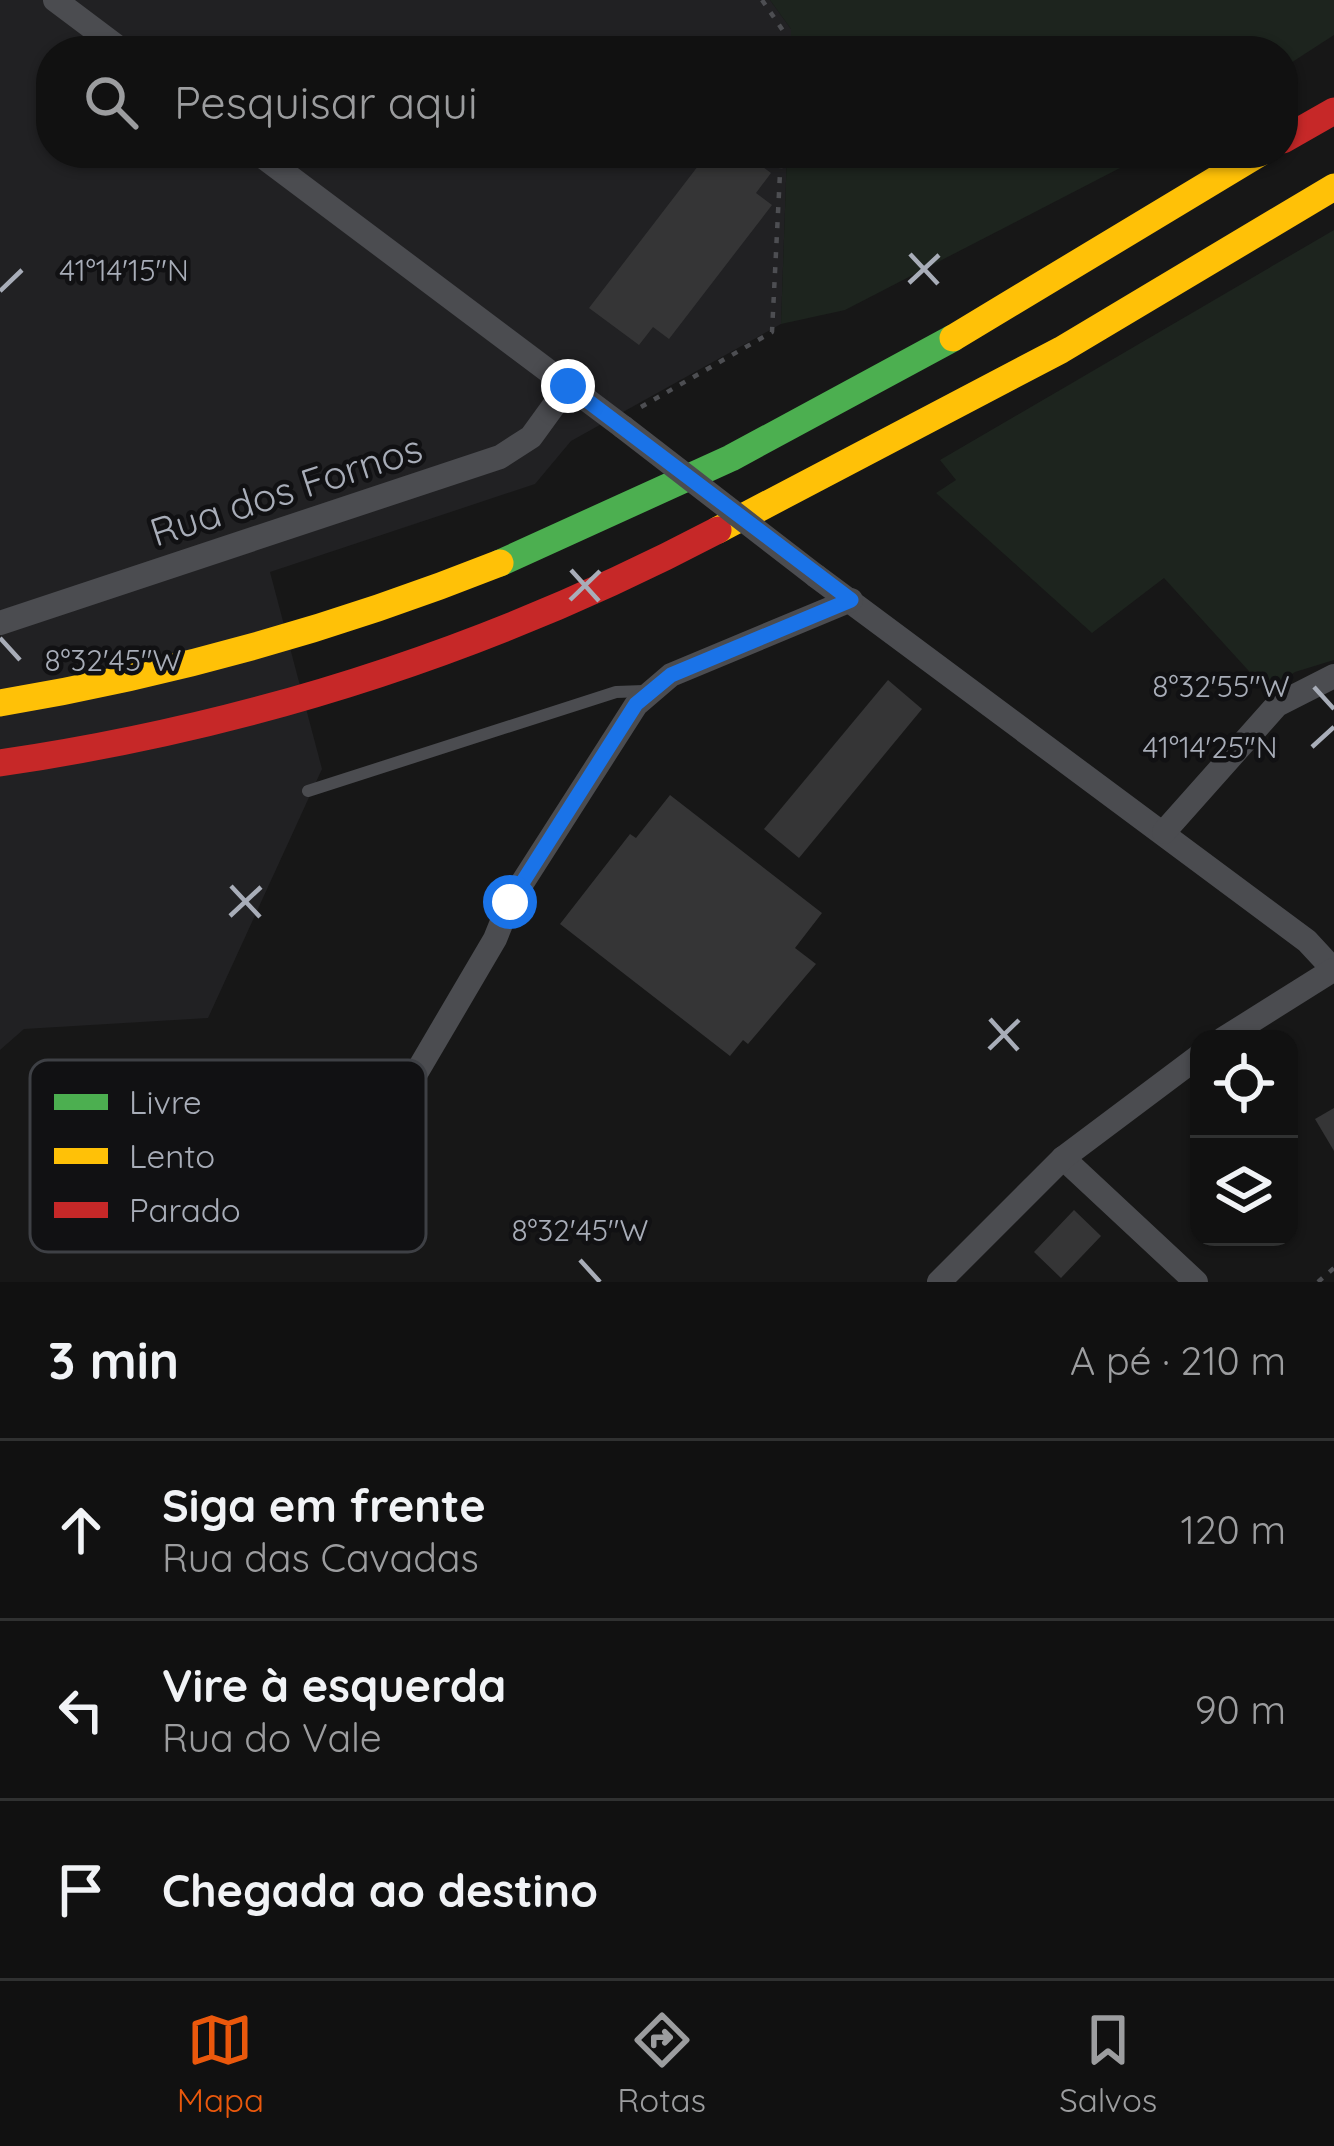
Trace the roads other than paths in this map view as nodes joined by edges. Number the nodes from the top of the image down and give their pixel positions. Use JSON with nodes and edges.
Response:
{"nodes":[{"id":1,"x":55,"y":0,"type":"edge"},
{"id":2,"x":102,"y":36,"type":"edge"},
{"id":3,"x":1334,"y":111,"type":"edge"},
{"id":4,"x":1298,"y":131,"type":"edge"},
{"id":5,"x":278,"y":168,"type":"edge"},
{"id":6,"x":1236,"y":168,"type":"edge"},
{"id":7,"x":1334,"y":187,"type":"edge"},
{"id":8,"x":568,"y":386,"type":"junction"},
{"id":9,"x":851,"y":600,"type":"junction"},
{"id":10,"x":0,"y":622,"type":"edge"},
{"id":11,"x":1334,"y":676,"type":"edge"},
{"id":12,"x":651,"y":691,"type":"junction"},
{"id":13,"x":0,"y":703,"type":"edge"},
{"id":14,"x":0,"y":763,"type":"edge"},
{"id":15,"x":308,"y":790,"type":"dead end"},
{"id":16,"x":1164,"y":832,"type":"junction"},
{"id":17,"x":1334,"y":970,"type":"edge"},
{"id":18,"x":1237,"y":1030,"type":"edge"},
{"id":19,"x":423,"y":1060,"type":"edge"},
{"id":20,"x":1190,"y":1063,"type":"edge"},
{"id":21,"x":1063,"y":1158,"type":"junction"},
{"id":22,"x":939,"y":1282,"type":"edge"},
{"id":23,"x":1196,"y":1282,"type":"edge"}],
"edges":[{"from":1,"to":2,"type":"street"},
{"from":3,"to":4,"type":"highway"},
{"from":5,"to":8,"type":"street"},
{"from":6,"to":13,"type":"highway"},
{"from":7,"to":14,"type":"highway"},
{"from":8,"to":9,"type":"street","bridge":true},
{"from":8,"to":10,"type":"street","name":"Rua dos Fornos"},
{"from":9,"to":12,"type":"street"},
{"from":9,"to":16,"type":"street"},
{"from":11,"to":16,"type":"street"},
{"from":12,"to":15,"type":"lane"},
{"from":12,"to":19,"type":"street"},
{"from":16,"to":17,"type":"street"},
{"from":17,"to":18,"type":"street"},
{"from":20,"to":21,"type":"street"},
{"from":21,"to":22,"type":"street"},
{"from":21,"to":23,"type":"street"}]}
